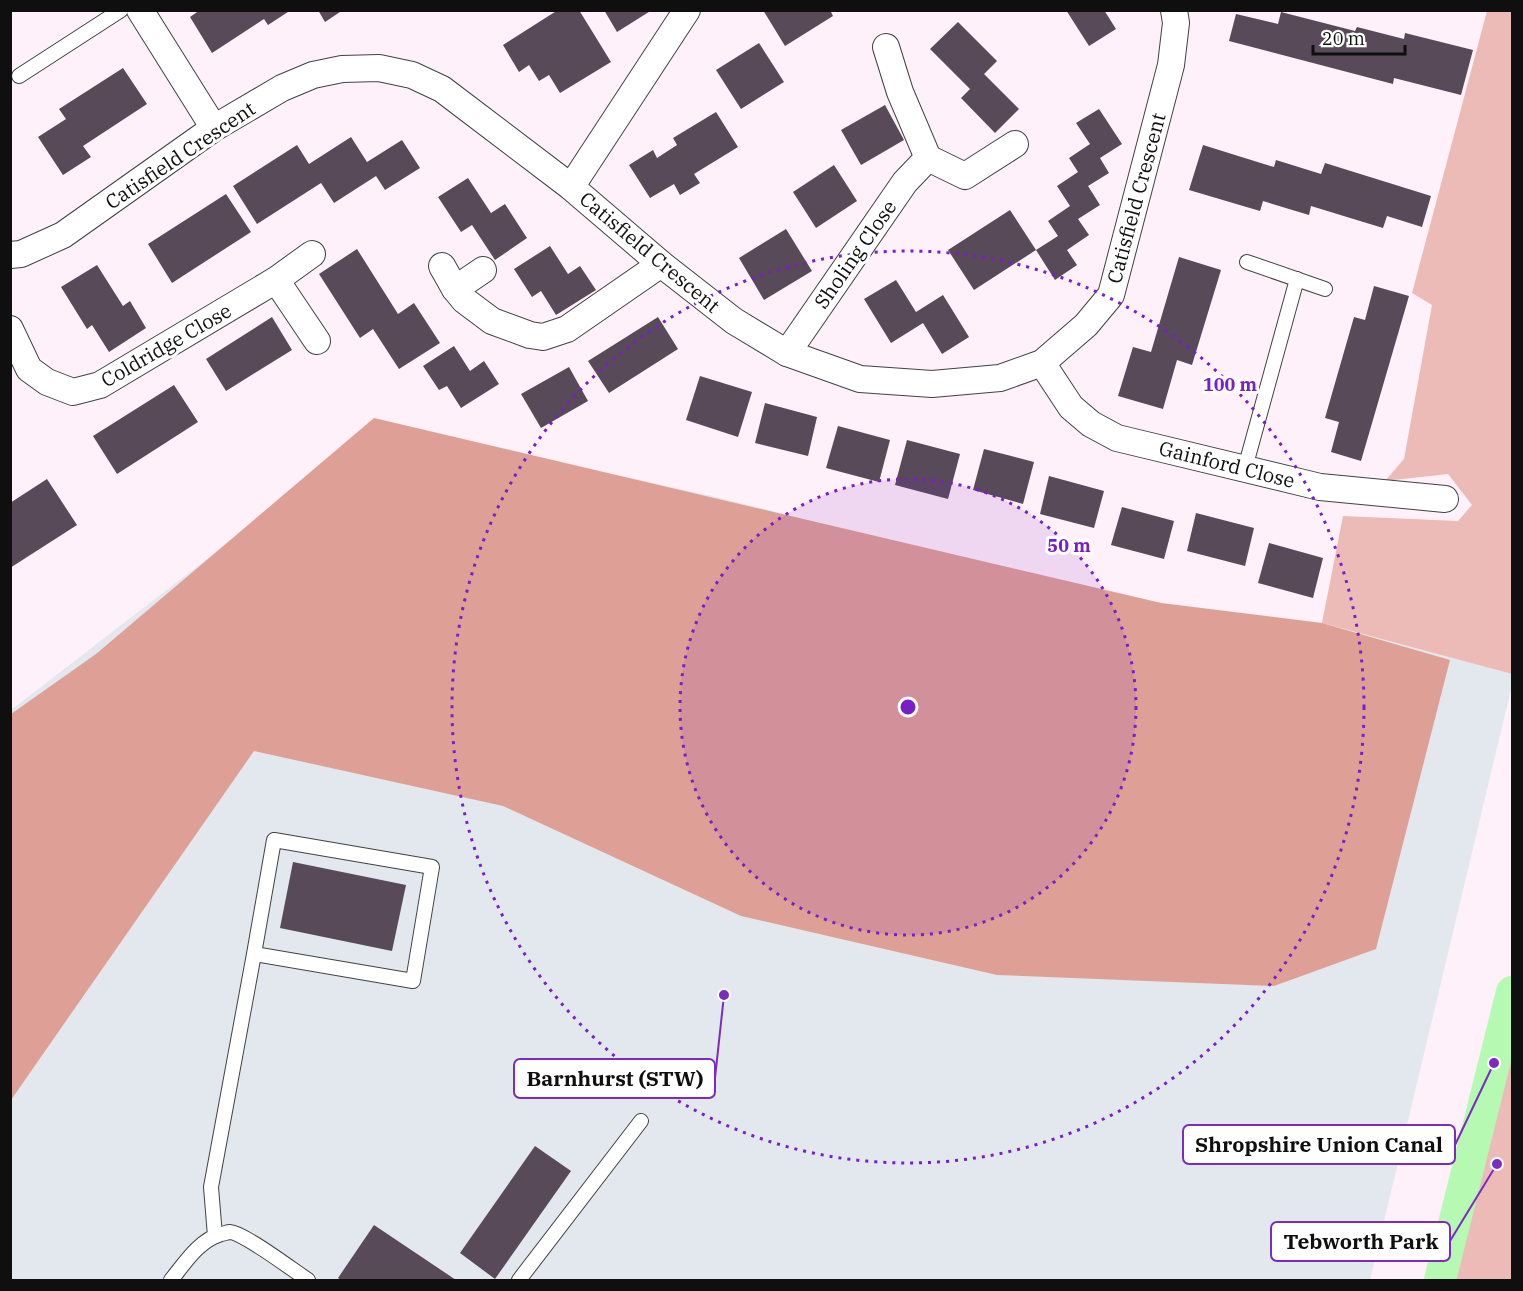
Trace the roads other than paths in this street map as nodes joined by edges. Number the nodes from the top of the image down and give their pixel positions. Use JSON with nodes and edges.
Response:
{"nodes":[{"id":1,"x":121,"y":10,"type":"edge"},
{"id":2,"x":140,"y":10,"type":"edge"},
{"id":3,"x":687,"y":10,"type":"edge"},
{"id":4,"x":1174,"y":10,"type":"edge"},
{"id":5,"x":886,"y":47,"type":"dead end"},
{"id":6,"x":19,"y":76,"type":"dead end"},
{"id":7,"x":214,"y":128,"type":"junction"},
{"id":8,"x":1015,"y":144,"type":"dead end"},
{"id":9,"x":928,"y":158,"type":"junction"},
{"id":10,"x":571,"y":187,"type":"junction"},
{"id":11,"x":312,"y":254,"type":"dead end"},
{"id":12,"x":10,"y":255,"type":"edge"},
{"id":13,"x":1247,"y":262,"type":"dead end"},
{"id":14,"x":661,"y":264,"type":"junction"},
{"id":15,"x":442,"y":266,"type":"dead end"},
{"id":16,"x":483,"y":270,"type":"dead end"},
{"id":17,"x":1298,"y":279,"type":"junction"},
{"id":18,"x":276,"y":280,"type":"junction"},
{"id":19,"x":455,"y":289,"type":"junction"},
{"id":20,"x":1325,"y":289,"type":"dead end"},
{"id":21,"x":10,"y":328,"type":"edge"},
{"id":22,"x":317,"y":341,"type":"dead end"},
{"id":23,"x":787,"y":353,"type":"junction"},
{"id":24,"x":1042,"y":363,"type":"junction"},
{"id":25,"x":1245,"y":468,"type":"junction"},
{"id":26,"x":1445,"y":499,"type":"dead end"},
{"id":27,"x":254,"y":954,"type":"junction"},
{"id":28,"x":641,"y":1120,"type":"dead end"},
{"id":29,"x":215,"y":1236,"type":"junction"},
{"id":30,"x":171,"y":1281,"type":"edge"},
{"id":31,"x":308,"y":1281,"type":"edge"},
{"id":32,"x":519,"y":1281,"type":"edge"}],
"edges":[{"from":1,"to":6,"type":"lane"},
{"from":2,"to":7,"type":"street"},
{"from":3,"to":10,"type":"street","name":"Catisfield Crescent"},
{"from":4,"to":24,"type":"street","name":"Catisfield Crescent"},
{"from":5,"to":9,"type":"street"},
{"from":7,"to":10,"type":"street","name":"Catisfield Crescent"},
{"from":7,"to":12,"type":"street","name":"Catisfield Crescent"},
{"from":8,"to":9,"type":"street"},
{"from":9,"to":23,"type":"street","name":"Sholing Close"},
{"from":10,"to":14,"type":"street","name":"Catisfield Crescent"},
{"from":11,"to":18,"type":"street","name":"Coldridge Close"},
{"from":13,"to":17,"type":"lane"},
{"from":14,"to":19,"type":"street"},
{"from":14,"to":23,"type":"street","name":"Catisfield Crescent"},
{"from":15,"to":19,"type":"street"},
{"from":16,"to":19,"type":"street"},
{"from":17,"to":20,"type":"lane"},
{"from":17,"to":25,"type":"lane"},
{"from":18,"to":21,"type":"street","name":"Coldridge Close"},
{"from":18,"to":22,"type":"street"},
{"from":23,"to":24,"type":"street","name":"Catisfield Crescent"},
{"from":24,"to":25,"type":"street","name":"Gainford Close"},
{"from":25,"to":26,"type":"street","name":"Gainford Close"},
{"from":27,"to":27,"type":"lane"},
{"from":27,"to":29,"type":"lane"},
{"from":28,"to":32,"type":"lane"},
{"from":29,"to":30,"type":"lane"},
{"from":29,"to":31,"type":"lane"}]}
